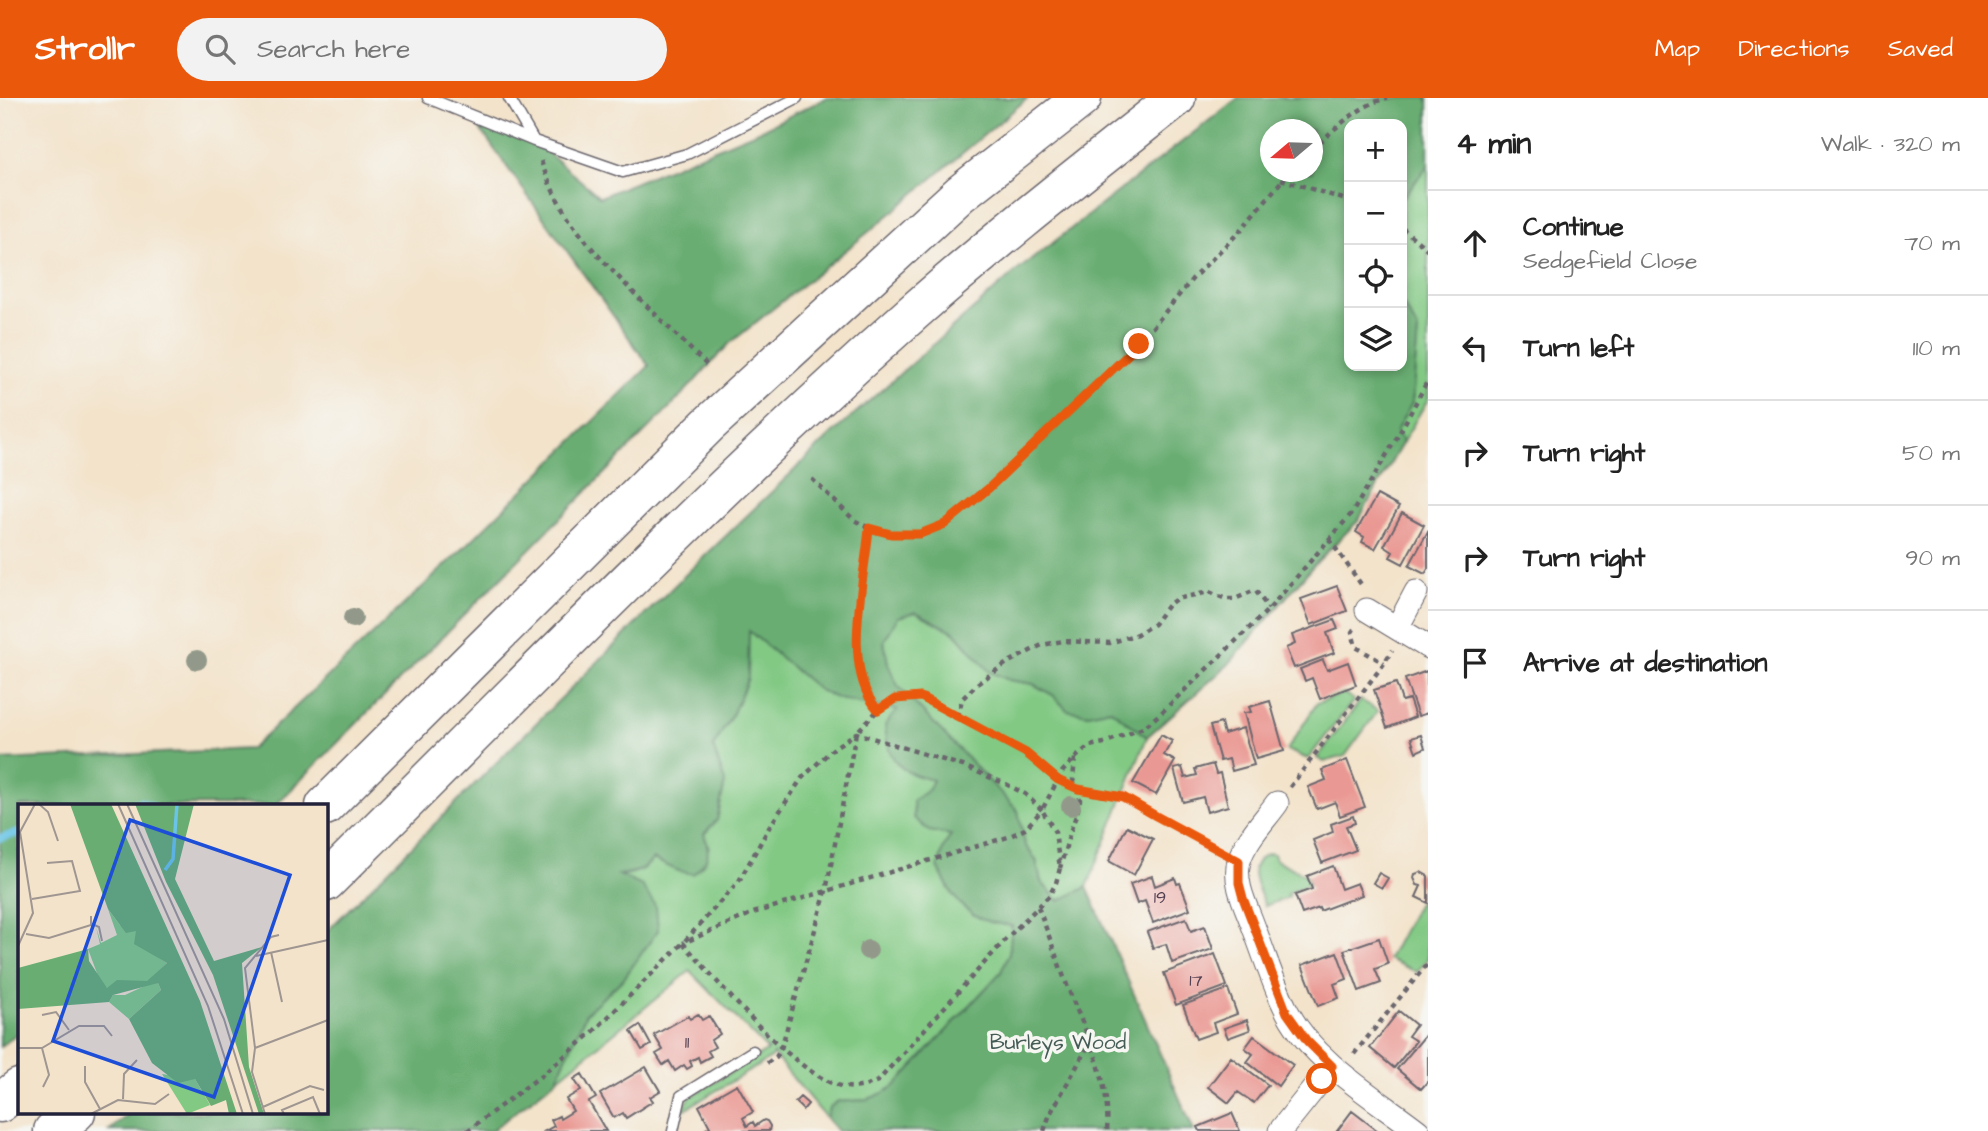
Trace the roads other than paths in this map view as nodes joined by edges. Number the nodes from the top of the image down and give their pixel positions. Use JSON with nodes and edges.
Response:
{"nodes":[{"id":1,"x":428,"y":98,"type":"edge"},
{"id":2,"x":509,"y":98,"type":"edge"},
{"id":3,"x":797,"y":98,"type":"edge"},
{"id":4,"x":1082,"y":98,"type":"edge"},
{"id":5,"x":1176,"y":98,"type":"edge"},
{"id":6,"x":534,"y":141,"type":"junction"},
{"id":7,"x":1416,"y":592,"type":"dead end"},
{"id":8,"x":1367,"y":610,"type":"dead end"},
{"id":9,"x":1400,"y":630,"type":"junction"},
{"id":10,"x":1428,"y":647,"type":"edge"},
{"id":11,"x":1277,"y":803,"type":"road end"},
{"id":12,"x":327,"y":804,"type":"edge"},
{"id":13,"x":327,"y":881,"type":"edge"},
{"id":14,"x":753,"y":1051,"type":"dead end"},
{"id":15,"x":1332,"y":1066,"type":"junction"},
{"id":16,"x":18,"y":1089,"type":"edge"},
{"id":17,"x":0,"y":1103,"type":"edge"},
{"id":18,"x":74,"y":1114,"type":"edge"},
{"id":19,"x":53,"y":1131,"type":"edge"},
{"id":20,"x":673,"y":1131,"type":"edge"},
{"id":21,"x":1280,"y":1131,"type":"edge"},
{"id":22,"x":1418,"y":1131,"type":"edge"}],
"edges":[{"from":1,"to":6,"type":"lane"},
{"from":2,"to":6,"type":"lane"},
{"from":3,"to":6,"type":"lane"},
{"from":4,"to":12,"type":"highway"},
{"from":5,"to":13,"type":"highway"},
{"from":7,"to":9,"type":"street"},
{"from":8,"to":9,"type":"street"},
{"from":9,"to":10,"type":"street"},
{"from":11,"to":15,"type":"street"},
{"from":14,"to":20,"type":"lane"},
{"from":15,"to":21,"type":"street"},
{"from":15,"to":22,"type":"street"},
{"from":16,"to":17,"type":"highway"},
{"from":18,"to":19,"type":"highway"}]}
